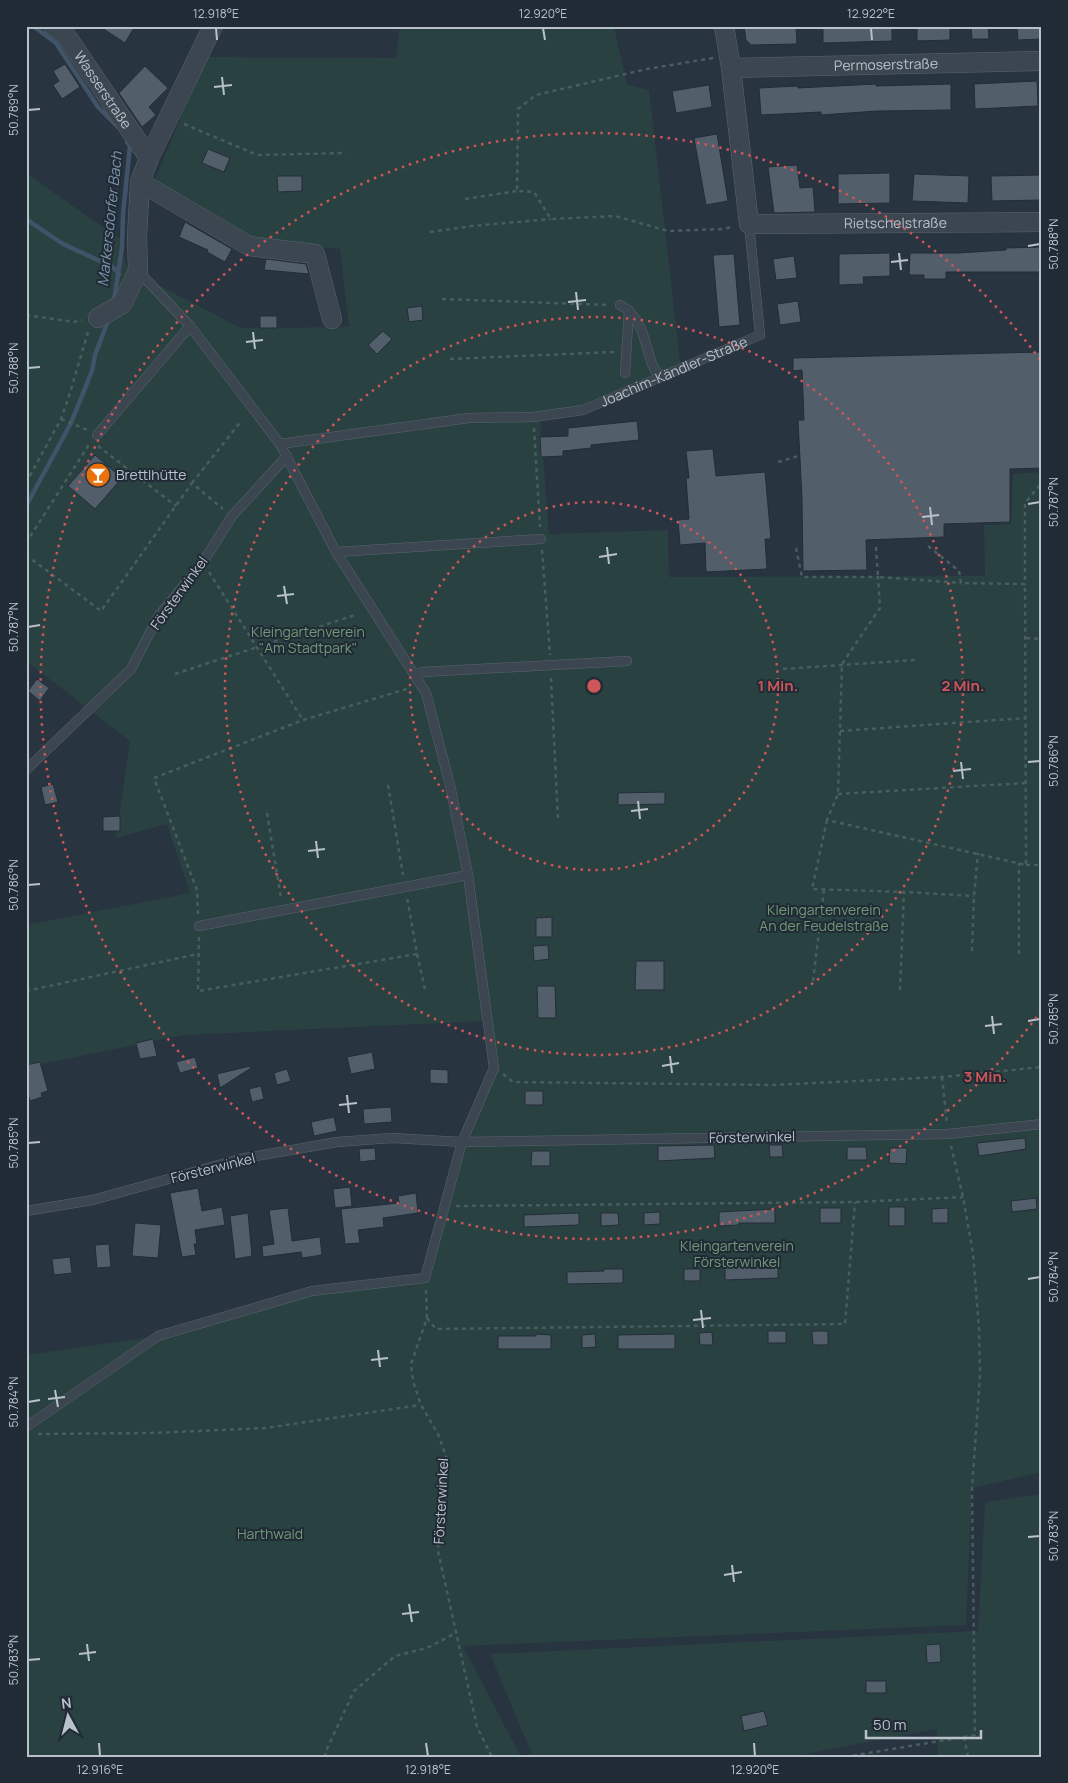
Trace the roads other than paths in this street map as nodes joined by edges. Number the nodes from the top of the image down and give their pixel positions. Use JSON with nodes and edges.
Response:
{"nodes":[{"id":1,"x":53,"y":26,"type":"edge"},
{"id":2,"x":213,"y":26,"type":"edge"},
{"id":3,"x":724,"y":26,"type":"edge"},
{"id":4,"x":1042,"y":61,"type":"edge"},
{"id":5,"x":730,"y":62,"type":"junction"},
{"id":6,"x":149,"y":158,"type":"junction"},
{"id":7,"x":140,"y":182,"type":"junction"},
{"id":8,"x":1042,"y":222,"type":"edge"},
{"id":9,"x":750,"y":224,"type":"junction"},
{"id":10,"x":138,"y":271,"type":"junction"},
{"id":11,"x":620,"y":305,"type":"road end"},
{"id":12,"x":629,"y":310,"type":"junction"},
{"id":13,"x":96,"y":318,"type":"road end"},
{"id":14,"x":332,"y":319,"type":"dead end"},
{"id":15,"x":190,"y":326,"type":"junction"},
{"id":16,"x":625,"y":373,"type":"dead end"},
{"id":17,"x":662,"y":377,"type":"junction"},
{"id":18,"x":94,"y":438,"type":"road end"},
{"id":19,"x":280,"y":444,"type":"junction"},
{"id":20,"x":287,"y":456,"type":"junction"},
{"id":21,"x":541,"y":539,"type":"road end"},
{"id":22,"x":336,"y":552,"type":"junction"},
{"id":23,"x":627,"y":661,"type":"dead end"},
{"id":24,"x":415,"y":675,"type":"junction"},
{"id":25,"x":26,"y":770,"type":"edge"},
{"id":26,"x":468,"y":875,"type":"junction"},
{"id":27,"x":199,"y":926,"type":"road end"},
{"id":28,"x":1042,"y":1124,"type":"edge"},
{"id":29,"x":462,"y":1142,"type":"junction"},
{"id":30,"x":26,"y":1211,"type":"edge"},
{"id":31,"x":26,"y":1427,"type":"edge"}],
"edges":[{"from":1,"to":6,"type":"street","name":"Wasserstraße"},
{"from":2,"to":6,"type":"street"},
{"from":3,"to":5,"type":"street","name":"Joachim-Kändler-Straße"},
{"from":4,"to":5,"type":"street","name":"Permoserstraße"},
{"from":5,"to":9,"type":"street","name":"Joachim-Kändler-Straße"},
{"from":6,"to":7,"type":"street"},
{"from":7,"to":10,"type":"street"},
{"from":7,"to":14,"type":"street"},
{"from":8,"to":9,"type":"street","name":"Rietschelstraße"},
{"from":9,"to":17,"type":"lane","name":"Joachim-Kändler-Straße"},
{"from":10,"to":13,"type":"street"},
{"from":10,"to":15,"type":"lane"},
{"from":11,"to":12,"type":"lane"},
{"from":12,"to":16,"type":"lane"},
{"from":12,"to":17,"type":"lane"},
{"from":15,"to":18,"type":"lane"},
{"from":15,"to":19,"type":"lane"},
{"from":17,"to":19,"type":"lane","name":"Joachim-Kändler-Straße"},
{"from":19,"to":20,"type":"lane"},
{"from":20,"to":22,"type":"lane"},
{"from":20,"to":25,"type":"lane","name":"Försterwinkel"},
{"from":21,"to":22,"type":"lane"},
{"from":22,"to":24,"type":"lane"},
{"from":23,"to":24,"type":"lane"},
{"from":24,"to":26,"type":"lane"},
{"from":26,"to":27,"type":"lane"},
{"from":26,"to":29,"type":"lane"},
{"from":28,"to":29,"type":"lane","name":"Försterwinkel"},
{"from":29,"to":30,"type":"lane","name":"Försterwinkel"},
{"from":29,"to":31,"type":"lane"}]}
